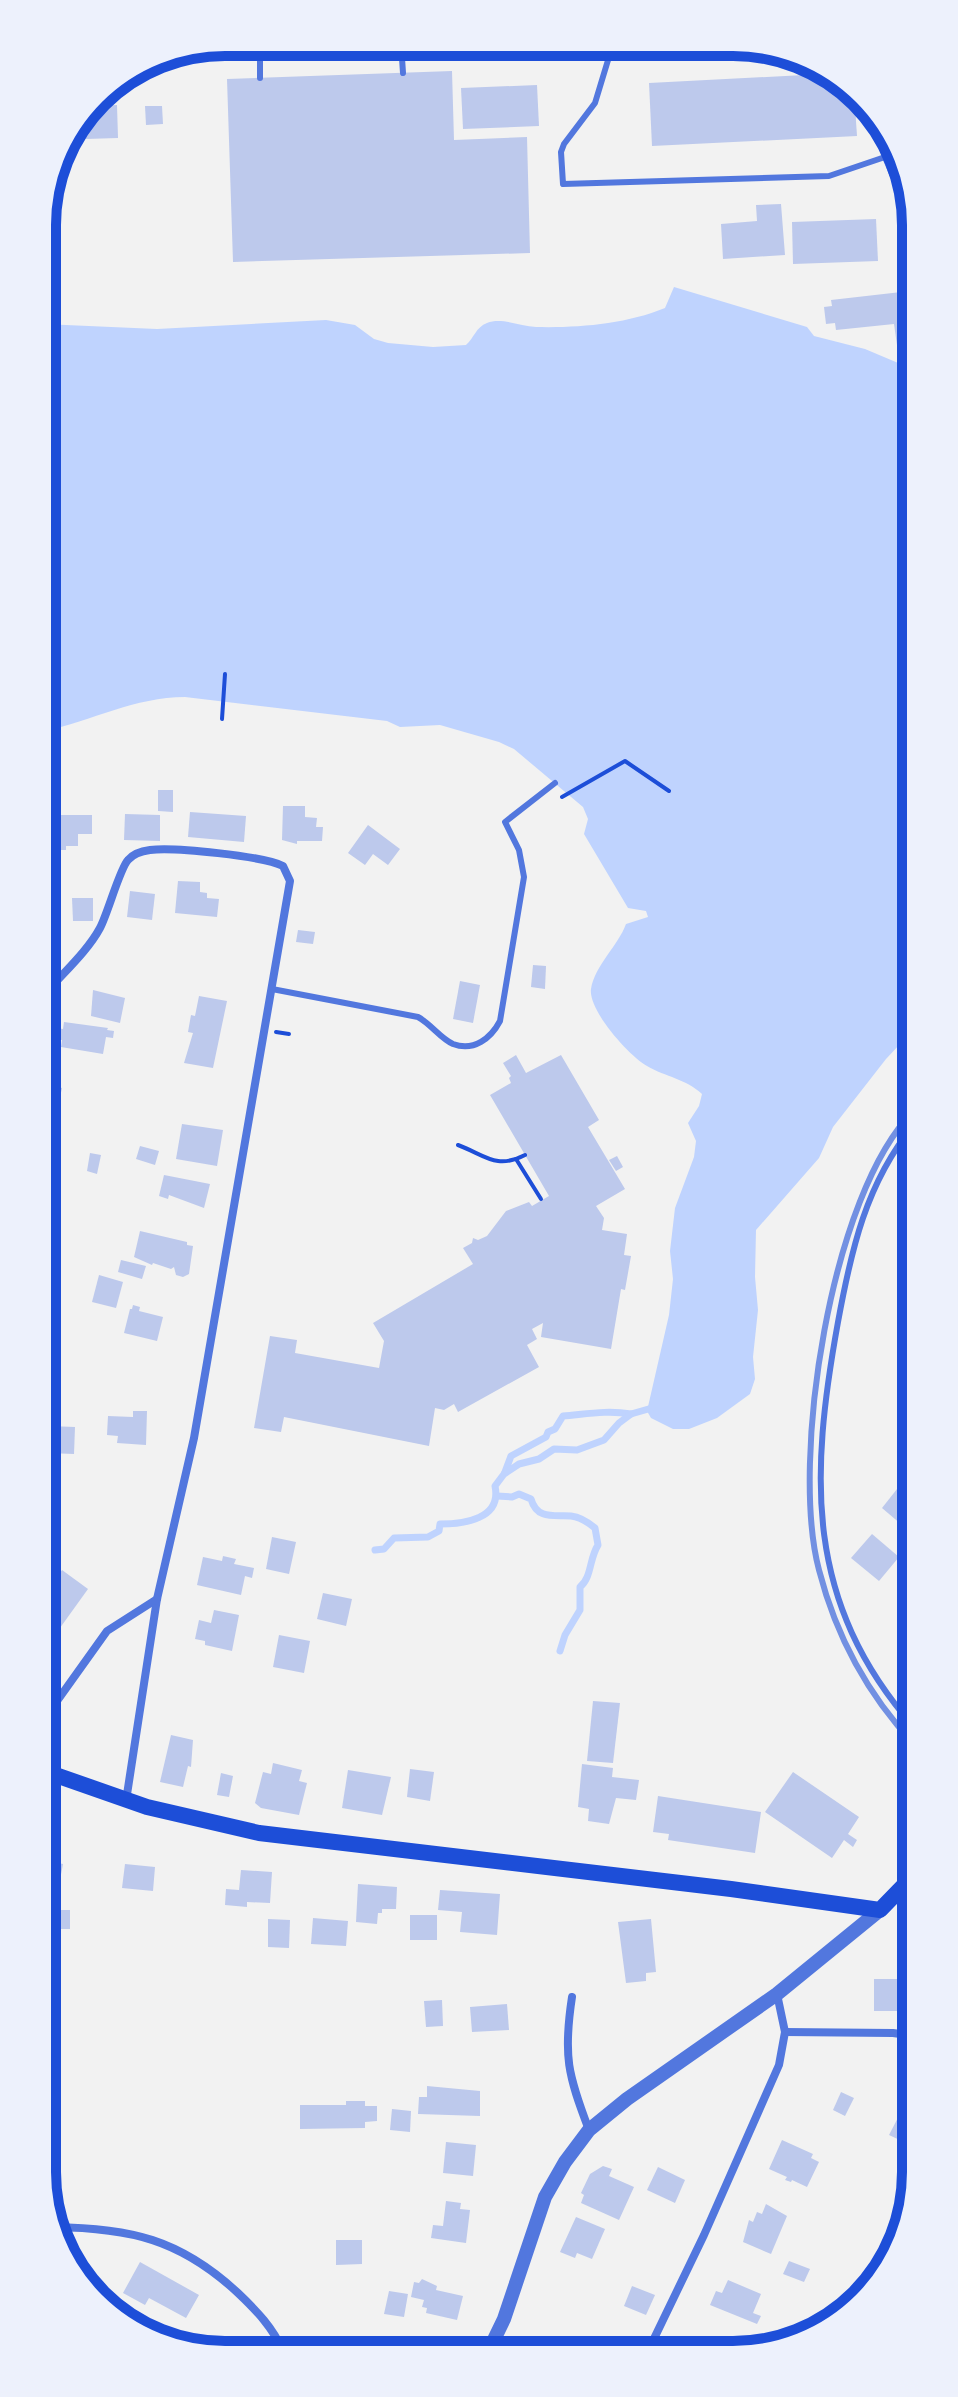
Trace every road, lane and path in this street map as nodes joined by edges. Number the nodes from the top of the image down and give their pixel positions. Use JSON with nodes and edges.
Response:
{"nodes":[{"id":1,"x":260,"y":56,"type":"edge"},
{"id":2,"x":402,"y":56,"type":"edge"},
{"id":3,"x":609,"y":56,"type":"edge"},
{"id":4,"x":403,"y":73,"type":"dead end"},
{"id":5,"x":260,"y":78,"type":"dead end"},
{"id":6,"x":884,"y":149,"type":"edge"},
{"id":7,"x":885,"y":157,"type":"junction"},
{"id":8,"x":897,"y":186,"type":"edge"},
{"id":9,"x":225,"y":674,"type":"dead end"},
{"id":10,"x":222,"y":719,"type":"dead end"},
{"id":11,"x":555,"y":783,"type":"dead end"},
{"id":12,"x":669,"y":791,"type":"dead end"},
{"id":13,"x":551,"y":803,"type":"dead end"},
{"id":14,"x":56,"y":981,"type":"edge"},
{"id":15,"x":272,"y":989,"type":"junction"},
{"id":16,"x":902,"y":1140,"type":"edge"},
{"id":17,"x":458,"y":1145,"type":"dead end"},
{"id":18,"x":525,"y":1155,"type":"dead end"},
{"id":19,"x":516,"y":1159,"type":"junction"},
{"id":20,"x":541,"y":1199,"type":"dead end"},
{"id":21,"x":157,"y":1599,"type":"junction"},
{"id":22,"x":56,"y":1702,"type":"edge"},
{"id":23,"x":902,"y":1713,"type":"edge"},
{"id":24,"x":56,"y":1775,"type":"edge"},
{"id":25,"x":126,"y":1801,"type":"junction"},
{"id":26,"x":902,"y":1887,"type":"edge"},
{"id":27,"x":880,"y":1910,"type":"junction"},
{"id":28,"x":777,"y":1994,"type":"junction"},
{"id":29,"x":572,"y":1997,"type":"dead end"},
{"id":30,"x":785,"y":2032,"type":"junction"},
{"id":31,"x":902,"y":2034,"type":"edge"},
{"id":32,"x":589,"y":2130,"type":"junction"},
{"id":33,"x":66,"y":2227,"type":"edge"},
{"id":34,"x":277,"y":2341,"type":"edge"},
{"id":35,"x":493,"y":2341,"type":"edge"},
{"id":36,"x":653,"y":2341,"type":"edge"}],
"edges":[{"from":1,"to":5,"type":"lane"},
{"from":2,"to":4,"type":"lane"},
{"from":3,"to":7,"type":"lane"},
{"from":6,"to":7,"type":"lane"},
{"from":7,"to":8,"type":"lane"},
{"from":9,"to":10,"type":"path"},
{"from":11,"to":15,"type":"lane"},
{"from":12,"to":13,"type":"path"},
{"from":14,"to":15,"type":"street"},
{"from":15,"to":21,"type":"street"},
{"from":16,"to":23,"type":"lane"},
{"from":17,"to":19,"type":"path"},
{"from":18,"to":19,"type":"path"},
{"from":19,"to":20,"type":"path"},
{"from":21,"to":22,"type":"street"},
{"from":21,"to":25,"type":"street"},
{"from":24,"to":25,"type":"main road"},
{"from":25,"to":27,"type":"main road"},
{"from":26,"to":27,"type":"main road"},
{"from":27,"to":28,"type":"street"},
{"from":28,"to":30,"type":"street"},
{"from":28,"to":32,"type":"street"},
{"from":29,"to":32,"type":"street"},
{"from":30,"to":31,"type":"street"},
{"from":30,"to":36,"type":"street"},
{"from":32,"to":35,"type":"street"},
{"from":33,"to":34,"type":"street"}]}
